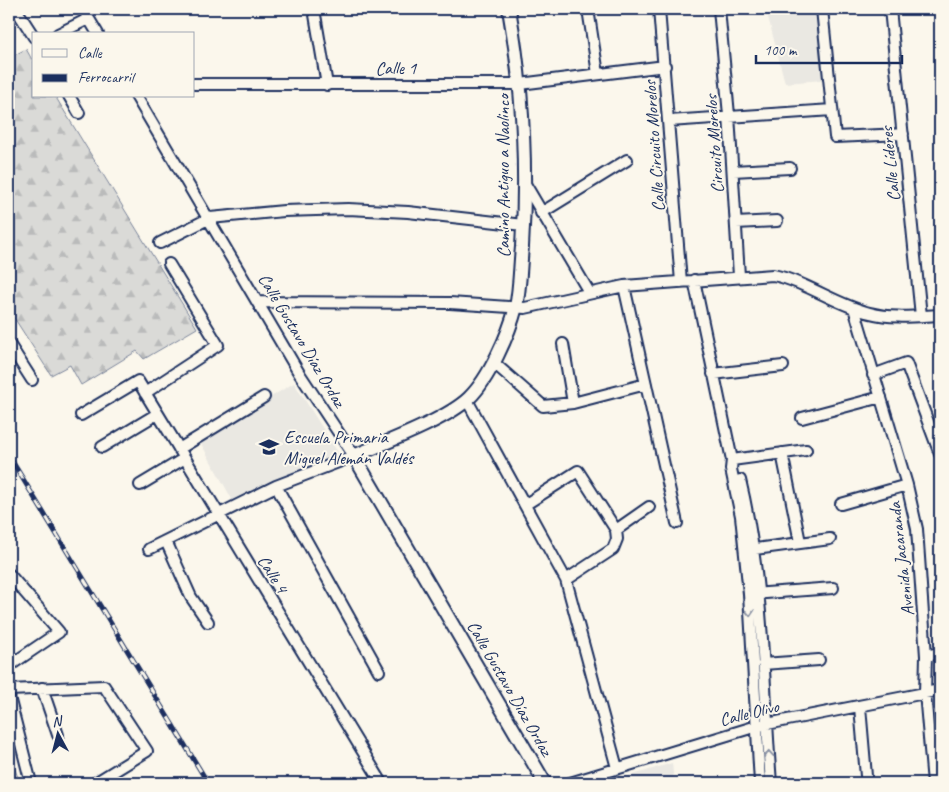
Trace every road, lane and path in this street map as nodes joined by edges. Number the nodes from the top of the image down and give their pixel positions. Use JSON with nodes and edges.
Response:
{"nodes":[{"id":1,"x":16,"y":9,"type":"edge"},
{"id":2,"x":83,"y":9,"type":"edge"},
{"id":3,"x":314,"y":9,"type":"edge"},
{"id":4,"x":509,"y":9,"type":"edge"},
{"id":5,"x":588,"y":9,"type":"edge"},
{"id":6,"x":659,"y":9,"type":"edge"},
{"id":7,"x":719,"y":9,"type":"edge"},
{"id":8,"x":822,"y":9,"type":"edge"},
{"id":9,"x":890,"y":9,"type":"edge"},
{"id":10,"x":88,"y":19,"type":"junction"},
{"id":11,"x":62,"y":32,"type":"edge"},
{"id":12,"x":97,"y":32,"type":"edge"},
{"id":13,"x":32,"y":34,"type":"edge"},
{"id":14,"x":664,"y":66,"type":"junction"},
{"id":15,"x":598,"y":74,"type":"junction"},
{"id":16,"x":195,"y":84,"type":"edge"},
{"id":17,"x":520,"y":84,"type":"junction"},
{"id":18,"x":328,"y":85,"type":"junction"},
{"id":19,"x":70,"y":98,"type":"edge"},
{"id":20,"x":137,"y":98,"type":"edge"},
{"id":21,"x":832,"y":110,"type":"junction"},
{"id":22,"x":79,"y":113,"type":"dead end"},
{"id":23,"x":729,"y":115,"type":"junction"},
{"id":24,"x":669,"y":120,"type":"junction"},
{"id":25,"x":903,"y":134,"type":"junction"},
{"id":26,"x":627,"y":160,"type":"dead end"},
{"id":27,"x":790,"y":168,"type":"dead end"},
{"id":28,"x":733,"y":172,"type":"junction"},
{"id":29,"x":524,"y":182,"type":"junction"},
{"id":30,"x":541,"y":213,"type":"junction"},
{"id":31,"x":210,"y":218,"type":"junction"},
{"id":32,"x":777,"y":221,"type":"dead end"},
{"id":33,"x":736,"y":223,"type":"junction"},
{"id":34,"x":523,"y":226,"type":"junction"},
{"id":35,"x":160,"y":243,"type":"dead end"},
{"id":36,"x":169,"y":264,"type":"dead end"},
{"id":37,"x":739,"y":276,"type":"junction"},
{"id":38,"x":694,"y":280,"type":"junction"},
{"id":39,"x":681,"y":282,"type":"junction"},
{"id":40,"x":624,"y":286,"type":"junction"},
{"id":41,"x":589,"y":292,"type":"junction"},
{"id":42,"x":258,"y":302,"type":"junction"},
{"id":43,"x":516,"y":308,"type":"junction"},
{"id":44,"x":854,"y":308,"type":"junction"},
{"id":45,"x":940,"y":315,"type":"edge"},
{"id":46,"x":921,"y":316,"type":"junction"},
{"id":47,"x":9,"y":344,"type":"edge"},
{"id":48,"x":563,"y":344,"type":"dead end"},
{"id":49,"x":494,"y":363,"type":"junction"},
{"id":50,"x":783,"y":366,"type":"dead end"},
{"id":51,"x":713,"y":374,"type":"junction"},
{"id":52,"x":873,"y":375,"type":"junction"},
{"id":53,"x":32,"y":380,"type":"dead end"},
{"id":54,"x":646,"y":384,"type":"junction"},
{"id":55,"x":145,"y":393,"type":"junction"},
{"id":56,"x":264,"y":397,"type":"dead end"},
{"id":57,"x":881,"y":397,"type":"junction"},
{"id":58,"x":467,"y":400,"type":"junction"},
{"id":59,"x":573,"y":403,"type":"junction"},
{"id":60,"x":157,"y":414,"type":"junction"},
{"id":61,"x":81,"y":415,"type":"dead end"},
{"id":62,"x":802,"y":418,"type":"dead end"},
{"id":63,"x":102,"y":447,"type":"dead end"},
{"id":64,"x":806,"y":450,"type":"dead end"},
{"id":65,"x":182,"y":453,"type":"junction"},
{"id":66,"x":782,"y":453,"type":"junction"},
{"id":67,"x":940,"y":454,"type":"edge"},
{"id":68,"x":354,"y":456,"type":"junction"},
{"id":69,"x":732,"y":460,"type":"junction"},
{"id":70,"x":140,"y":485,"type":"dead end"},
{"id":71,"x":907,"y":485,"type":"junction"},
{"id":72,"x":276,"y":486,"type":"junction"},
{"id":73,"x":526,"y":504,"type":"junction"},
{"id":74,"x":841,"y":504,"type":"dead end"},
{"id":75,"x":649,"y":507,"type":"dead end"},
{"id":76,"x":218,"y":514,"type":"junction"},
{"id":77,"x":677,"y":524,"type":"dead end"},
{"id":78,"x":616,"y":530,"type":"junction"},
{"id":79,"x":830,"y":539,"type":"dead end"},
{"id":80,"x":166,"y":541,"type":"junction"},
{"id":81,"x":800,"y":542,"type":"junction"},
{"id":82,"x":149,"y":550,"type":"dead end"},
{"id":83,"x":750,"y":550,"type":"junction"},
{"id":84,"x":9,"y":574,"type":"edge"},
{"id":85,"x":566,"y":580,"type":"junction"},
{"id":86,"x":833,"y":588,"type":"dead end"},
{"id":87,"x":754,"y":594,"type":"junction"},
{"id":88,"x":208,"y":622,"type":"dead end"},
{"id":89,"x":940,"y":653,"type":"edge"},
{"id":90,"x":926,"y":656,"type":"junction"},
{"id":91,"x":819,"y":660,"type":"dead end"},
{"id":92,"x":763,"y":664,"type":"junction"},
{"id":93,"x":9,"y":666,"type":"edge"},
{"id":94,"x":379,"y":671,"type":"dead end"},
{"id":95,"x":42,"y":688,"type":"junction"},
{"id":96,"x":9,"y":690,"type":"edge"},
{"id":97,"x":940,"y":690,"type":"edge"},
{"id":98,"x":925,"y":693,"type":"junction"},
{"id":99,"x":9,"y":697,"type":"edge"},
{"id":100,"x":860,"y":707,"type":"junction"},
{"id":101,"x":761,"y":725,"type":"junction"},
{"id":102,"x":58,"y":735,"type":"dead end"},
{"id":103,"x":617,"y":768,"type":"junction"},
{"id":104,"x":866,"y":776,"type":"dead end"},
{"id":105,"x":31,"y":783,"type":"edge"},
{"id":106,"x":95,"y":783,"type":"edge"},
{"id":107,"x":382,"y":783,"type":"edge"},
{"id":108,"x":545,"y":783,"type":"edge"},
{"id":109,"x":570,"y":783,"type":"edge"},
{"id":110,"x":760,"y":783,"type":"edge"},
{"id":111,"x":771,"y":783,"type":"edge"},
{"id":112,"x":932,"y":783,"type":"edge"}],
"edges":[{"from":1,"to":13,"type":"street"},
{"from":2,"to":10,"type":"street"},
{"from":3,"to":18,"type":"street"},
{"from":4,"to":17,"type":"main road","name":"Camino Antiguo a Naolinco"},
{"from":5,"to":15,"type":"street"},
{"from":6,"to":14,"type":"street","name":"Calle Circuito Morelos"},
{"from":7,"to":23,"type":"street","name":"Circuito Morelos"},
{"from":8,"to":21,"type":"street"},
{"from":9,"to":25,"type":"street","name":"Calle Líderes"},
{"from":10,"to":11,"type":"street"},
{"from":10,"to":12,"type":"street"},
{"from":14,"to":15,"type":"street","name":"Calle 1"},
{"from":14,"to":24,"type":"street","name":"Calle Circuito Morelos"},
{"from":15,"to":17,"type":"street","name":"Calle 1"},
{"from":16,"to":18,"type":"street","name":"Calle 1"},
{"from":17,"to":18,"type":"street","name":"Calle 1"},
{"from":17,"to":29,"type":"main road","name":"Camino Antiguo a Naolinco"},
{"from":19,"to":22,"type":"street"},
{"from":20,"to":31,"type":"street","name":"Calle Gustavo Díaz Ordaz"},
{"from":21,"to":23,"type":"street"},
{"from":21,"to":25,"type":"street"},
{"from":23,"to":24,"type":"street"},
{"from":23,"to":28,"type":"street","name":"Circuito Morelos"},
{"from":24,"to":39,"type":"street","name":"Calle Circuito Morelos"},
{"from":25,"to":46,"type":"street","name":"Calle Líderes"},
{"from":26,"to":30,"type":"street"},
{"from":27,"to":28,"type":"street"},
{"from":28,"to":33,"type":"street","name":"Circuito Morelos"},
{"from":29,"to":30,"type":"street"},
{"from":29,"to":34,"type":"main road","name":"Camino Antiguo a Naolinco"},
{"from":30,"to":41,"type":"street"},
{"from":31,"to":34,"type":"street"},
{"from":31,"to":35,"type":"street"},
{"from":31,"to":42,"type":"street","name":"Calle Gustavo Díaz Ordaz"},
{"from":32,"to":33,"type":"street"},
{"from":33,"to":37,"type":"street","name":"Circuito Morelos"},
{"from":34,"to":43,"type":"main road","name":"Camino Antiguo a Naolinco"},
{"from":36,"to":55,"type":"street"},
{"from":37,"to":38,"type":"street"},
{"from":37,"to":44,"type":"street"},
{"from":38,"to":39,"type":"street"},
{"from":38,"to":51,"type":"street"},
{"from":39,"to":40,"type":"street"},
{"from":40,"to":41,"type":"street"},
{"from":40,"to":54,"type":"street"},
{"from":41,"to":43,"type":"street"},
{"from":42,"to":43,"type":"street"},
{"from":42,"to":68,"type":"street","name":"Calle Gustavo Díaz Ordaz"},
{"from":43,"to":49,"type":"main road","name":"Camino Antiguo a Naolinco"},
{"from":44,"to":46,"type":"street"},
{"from":44,"to":52,"type":"street","name":"Avenida Jacaranda"},
{"from":45,"to":46,"type":"street"},
{"from":47,"to":53,"type":"street"},
{"from":48,"to":59,"type":"street"},
{"from":49,"to":58,"type":"main road","name":"Camino Antiguo a Naolinco"},
{"from":49,"to":59,"type":"street"},
{"from":50,"to":51,"type":"street"},
{"from":51,"to":69,"type":"street"},
{"from":52,"to":57,"type":"street","name":"Avenida Jacaranda"},
{"from":52,"to":67,"type":"street"},
{"from":54,"to":59,"type":"street"},
{"from":54,"to":77,"type":"street"},
{"from":55,"to":60,"type":"street","name":"Calle 4"},
{"from":55,"to":61,"type":"street","name":"Calle 4"},
{"from":56,"to":65,"type":"street"},
{"from":57,"to":62,"type":"street"},
{"from":57,"to":71,"type":"street","name":"Avenida Jacaranda"},
{"from":58,"to":68,"type":"main road","name":"Camino Antiguo a Naolinco"},
{"from":58,"to":73,"type":"street"},
{"from":60,"to":63,"type":"street"},
{"from":60,"to":65,"type":"street","name":"Calle 4"},
{"from":64,"to":66,"type":"street"},
{"from":65,"to":70,"type":"street"},
{"from":65,"to":76,"type":"street","name":"Calle 4"},
{"from":66,"to":69,"type":"street"},
{"from":66,"to":81,"type":"street"},
{"from":68,"to":72,"type":"street","name":"Camino Antiguo a Naolinco"},
{"from":68,"to":108,"type":"main road","name":"Calle Gustavo Díaz Ordaz"},
{"from":69,"to":83,"type":"street"},
{"from":71,"to":74,"type":"street"},
{"from":71,"to":90,"type":"street","name":"Avenida Jacaranda"},
{"from":72,"to":76,"type":"street","name":"Camino Antiguo a Naolinco"},
{"from":72,"to":94,"type":"street"},
{"from":73,"to":78,"type":"street"},
{"from":73,"to":85,"type":"street"},
{"from":75,"to":78,"type":"street"},
{"from":76,"to":80,"type":"street","name":"Camino Antiguo a Naolinco"},
{"from":76,"to":107,"type":"street","name":"Calle 4"},
{"from":78,"to":85,"type":"street"},
{"from":79,"to":81,"type":"street"},
{"from":80,"to":82,"type":"street","name":"Camino Antiguo a Naolinco"},
{"from":80,"to":88,"type":"street"},
{"from":81,"to":83,"type":"street"},
{"from":83,"to":87,"type":"street"},
{"from":84,"to":93,"type":"street"},
{"from":85,"to":103,"type":"street"},
{"from":86,"to":87,"type":"street"},
{"from":87,"to":92,"type":"street"},
{"from":87,"to":101,"type":"street","one_way":true},
{"from":89,"to":90,"type":"street"},
{"from":90,"to":98,"type":"street","name":"Avenida Jacaranda"},
{"from":91,"to":92,"type":"street"},
{"from":92,"to":101,"type":"street"},
{"from":95,"to":96,"type":"street"},
{"from":95,"to":102,"type":"street"},
{"from":95,"to":106,"type":"street"},
{"from":97,"to":98,"type":"street","name":"Calle Olivo"},
{"from":98,"to":100,"type":"street","name":"Calle Olivo"},
{"from":98,"to":112,"type":"street","name":"Avenida Jacaranda"},
{"from":99,"to":105,"type":"street"},
{"from":100,"to":101,"type":"street","name":"Calle Olivo"},
{"from":100,"to":104,"type":"street"},
{"from":101,"to":103,"type":"street","name":"Calle Olivo"},
{"from":101,"to":110,"type":"street"},
{"from":111,"to":101,"type":"street","one_way":true},
{"from":103,"to":109,"type":"street","name":"Calle Olivo"}]}
